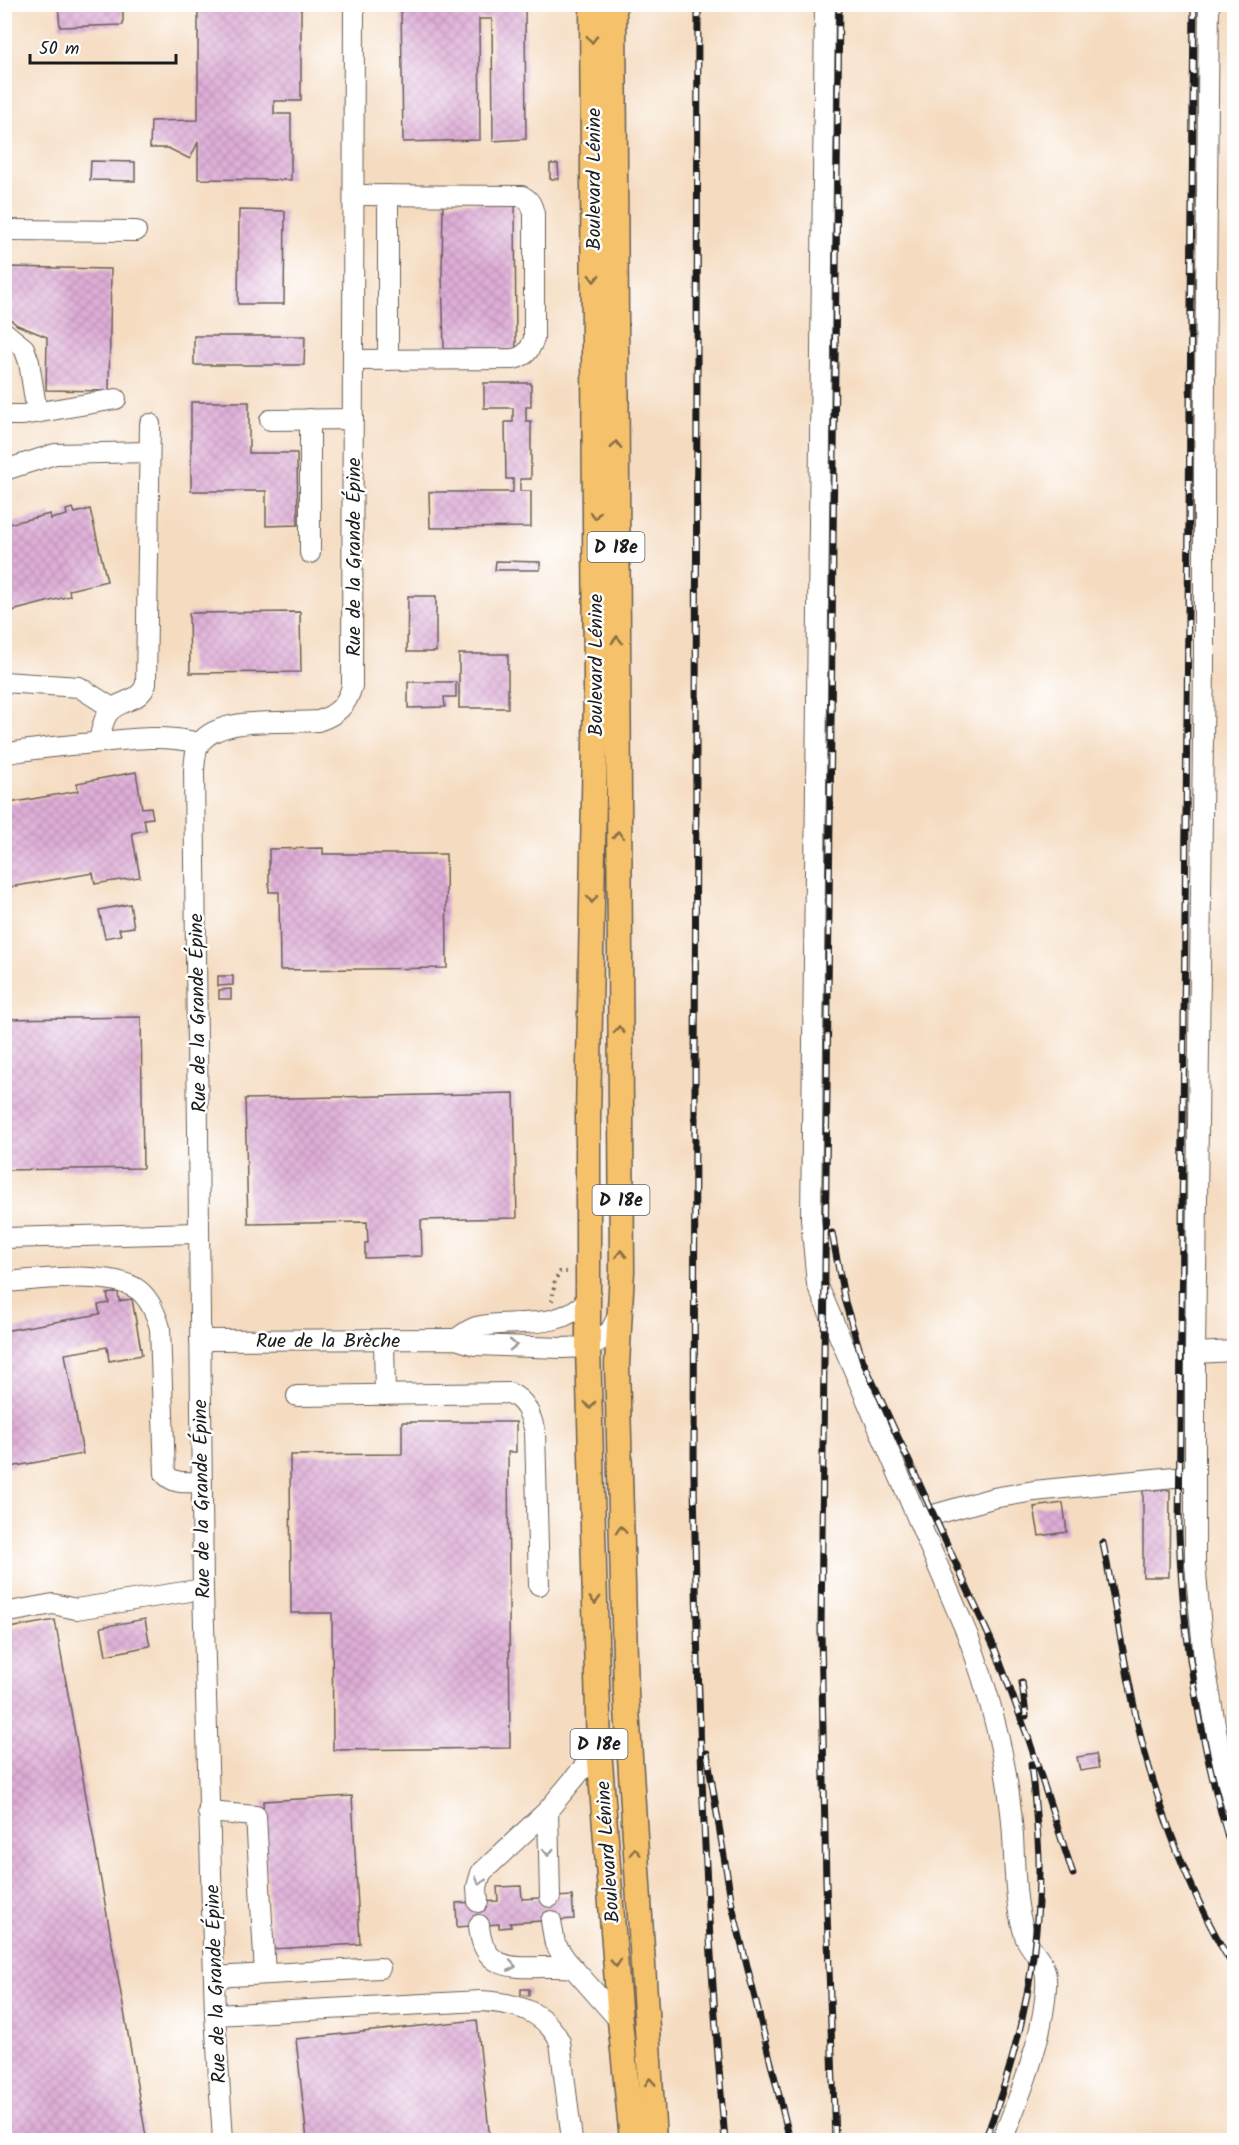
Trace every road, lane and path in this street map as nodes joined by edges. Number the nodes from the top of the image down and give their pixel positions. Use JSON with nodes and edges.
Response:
{"nodes":[{"id":1,"x":354,"y":4,"type":"edge"},
{"id":2,"x":592,"y":4,"type":"edge"},
{"id":3,"x":614,"y":4,"type":"edge"},
{"id":4,"x":825,"y":4,"type":"edge"},
{"id":5,"x":1209,"y":4,"type":"edge"},
{"id":6,"x":354,"y":195,"type":"junction"},
{"id":7,"x":388,"y":195,"type":"junction"},
{"id":8,"x":4,"y":230,"type":"edge"},
{"id":9,"x":136,"y":231,"type":"dead end"},
{"id":10,"x":4,"y":332,"type":"edge"},
{"id":11,"x":353,"y":360,"type":"junction"},
{"id":12,"x":388,"y":360,"type":"junction"},
{"id":13,"x":116,"y":399,"type":"dead end"},
{"id":14,"x":37,"y":413,"type":"junction"},
{"id":15,"x":4,"y":415,"type":"edge"},
{"id":16,"x":310,"y":419,"type":"junction"},
{"id":17,"x":353,"y":419,"type":"junction"},
{"id":18,"x":270,"y":420,"type":"dead end"},
{"id":19,"x":150,"y":424,"type":"dead end"},
{"id":20,"x":149,"y":453,"type":"junction"},
{"id":21,"x":6,"y":465,"type":"edge"},
{"id":22,"x":310,"y":553,"type":"dead end"},
{"id":23,"x":4,"y":682,"type":"edge"},
{"id":24,"x":112,"y":708,"type":"junction"},
{"id":25,"x":99,"y":742,"type":"junction"},
{"id":26,"x":199,"y":743,"type":"junction"},
{"id":27,"x":4,"y":754,"type":"edge"},
{"id":28,"x":198,"y":1233,"type":"junction"},
{"id":29,"x":4,"y":1238,"type":"edge"},
{"id":30,"x":4,"y":1282,"type":"edge"},
{"id":31,"x":589,"y":1299,"type":"junction"},
{"id":32,"x":620,"y":1312,"type":"junction"},
{"id":33,"x":566,"y":1317,"type":"junction"},
{"id":34,"x":593,"y":1337,"type":"junction"},
{"id":35,"x":384,"y":1339,"type":"junction"},
{"id":36,"x":456,"y":1339,"type":"junction"},
{"id":37,"x":200,"y":1340,"type":"junction"},
{"id":38,"x":1234,"y":1351,"type":"edge"},
{"id":39,"x":1195,"y":1353,"type":"junction"},
{"id":40,"x":617,"y":1365,"type":"junction"},
{"id":41,"x":386,"y":1395,"type":"junction"},
{"id":42,"x":297,"y":1396,"type":"dead end"},
{"id":43,"x":1194,"y":1475,"type":"junction"},
{"id":44,"x":201,"y":1482,"type":"junction"},
{"id":45,"x":919,"y":1520,"type":"junction"},
{"id":46,"x":539,"y":1585,"type":"dead end"},
{"id":47,"x":203,"y":1589,"type":"junction"},
{"id":48,"x":4,"y":1612,"type":"edge"},
{"id":49,"x":599,"y":1749,"type":"junction"},
{"id":50,"x":1234,"y":1805,"type":"edge"},
{"id":51,"x":548,"y":1810,"type":"junction"},
{"id":52,"x":208,"y":1812,"type":"junction"},
{"id":53,"x":550,"y":1897,"type":"dead end"},
{"id":54,"x":478,"y":1902,"type":"dead end"},
{"id":55,"x":551,"y":1921,"type":"dead end"},
{"id":56,"x":479,"y":1925,"type":"dead end"},
{"id":57,"x":380,"y":1968,"type":"dead end"},
{"id":58,"x":573,"y":1968,"type":"junction"},
{"id":59,"x":265,"y":1974,"type":"junction"},
{"id":60,"x":214,"y":1977,"type":"junction"},
{"id":61,"x":215,"y":2014,"type":"junction"},
{"id":62,"x":620,"y":2021,"type":"junction"},
{"id":63,"x":224,"y":2140,"type":"edge"},
{"id":64,"x":572,"y":2140,"type":"edge"},
{"id":65,"x":632,"y":2140,"type":"edge"},
{"id":66,"x":654,"y":2140,"type":"edge"},
{"id":67,"x":1002,"y":2140,"type":"edge"}],
"edges":[{"from":1,"to":6,"type":"street","name":"Rue de la Grande Épine"},
{"from":2,"to":31,"type":"main road","name":"Boulevard Lénine","number":"D 18e","one_way":true},
{"from":32,"to":3,"type":"main road","name":"Boulevard Lénine","number":"D 18e","one_way":true},
{"from":4,"to":45,"type":"street"},
{"from":5,"to":39,"type":"street"},
{"from":6,"to":7,"type":"street"},
{"from":6,"to":11,"type":"street","name":"Rue de la Grande Épine"},
{"from":7,"to":12,"type":"street"},
{"from":7,"to":12,"type":"street"},
{"from":8,"to":9,"type":"street"},
{"from":10,"to":14,"type":"street"},
{"from":11,"to":12,"type":"street"},
{"from":11,"to":17,"type":"street","name":"Rue de la Grande Épine"},
{"from":13,"to":14,"type":"street"},
{"from":14,"to":15,"type":"street"},
{"from":16,"to":17,"type":"street"},
{"from":16,"to":18,"type":"street"},
{"from":16,"to":22,"type":"street"},
{"from":17,"to":26,"type":"street","name":"Rue de la Grande Épine"},
{"from":19,"to":20,"type":"street"},
{"from":20,"to":21,"type":"street"},
{"from":20,"to":24,"type":"street"},
{"from":23,"to":24,"type":"street"},
{"from":24,"to":25,"type":"street"},
{"from":25,"to":26,"type":"street"},
{"from":25,"to":27,"type":"street"},
{"from":26,"to":28,"type":"street","name":"Rue de la Grande Épine"},
{"from":28,"to":29,"type":"street"},
{"from":28,"to":37,"type":"street","name":"Rue de la Grande Épine"},
{"from":30,"to":44,"type":"street"},
{"from":31,"to":33,"type":"street","name":"Rue de la Brèche"},
{"from":31,"to":34,"type":"main road","name":"Boulevard Lénine","number":"D 18e"},
{"from":32,"to":34,"type":"street","name":"Boulevard Lénine","number":"D 18e"},
{"from":32,"to":40,"type":"main road","name":"Boulevard Lénine","number":"D 18e"},
{"from":33,"to":34,"type":"street"},
{"from":33,"to":36,"type":"street","name":"Rue de la Brèche"},
{"from":36,"to":34,"type":"street","name":"Rue de la Brèche","one_way":true},
{"from":34,"to":40,"type":"street","name":"Boulevard Lénine","number":"D 18e"},
{"from":34,"to":49,"type":"main road","name":"Boulevard Lénine","number":"D 18e","one_way":true},
{"from":35,"to":36,"type":"street","name":"Rue de la Brèche"},
{"from":35,"to":37,"type":"street","name":"Rue de la Brèche"},
{"from":35,"to":41,"type":"street"},
{"from":37,"to":44,"type":"street","name":"Rue de la Grande Épine"},
{"from":38,"to":39,"type":"street"},
{"from":39,"to":43,"type":"street"},
{"from":66,"to":40,"type":"main road","name":"Boulevard Lénine","number":"D 18e","one_way":true},
{"from":41,"to":42,"type":"street"},
{"from":41,"to":46,"type":"street"},
{"from":43,"to":45,"type":"street"},
{"from":43,"to":50,"type":"street"},
{"from":44,"to":47,"type":"street","name":"Rue de la Grande Épine"},
{"from":45,"to":67,"type":"street"},
{"from":47,"to":48,"type":"street"},
{"from":47,"to":52,"type":"street","name":"Rue de la Grande Épine"},
{"from":49,"to":51,"type":"street"},
{"from":49,"to":62,"type":"main road","name":"Boulevard Lénine","number":"D 18e","one_way":true},
{"from":51,"to":53,"type":"street","one_way":true},
{"from":51,"to":54,"type":"street","one_way":true},
{"from":52,"to":59,"type":"street"},
{"from":52,"to":60,"type":"street","name":"Rue de la Grande Épine"},
{"from":55,"to":58,"type":"street"},
{"from":56,"to":58,"type":"street","one_way":true},
{"from":57,"to":59,"type":"street"},
{"from":58,"to":62,"type":"street"},
{"from":59,"to":60,"type":"street"},
{"from":60,"to":61,"type":"street","name":"Rue de la Grande Épine"},
{"from":61,"to":63,"type":"street","name":"Rue de la Grande Épine"},
{"from":61,"to":64,"type":"street"},
{"from":62,"to":65,"type":"main road","name":"Boulevard Lénine","number":"D 18e"}]}
